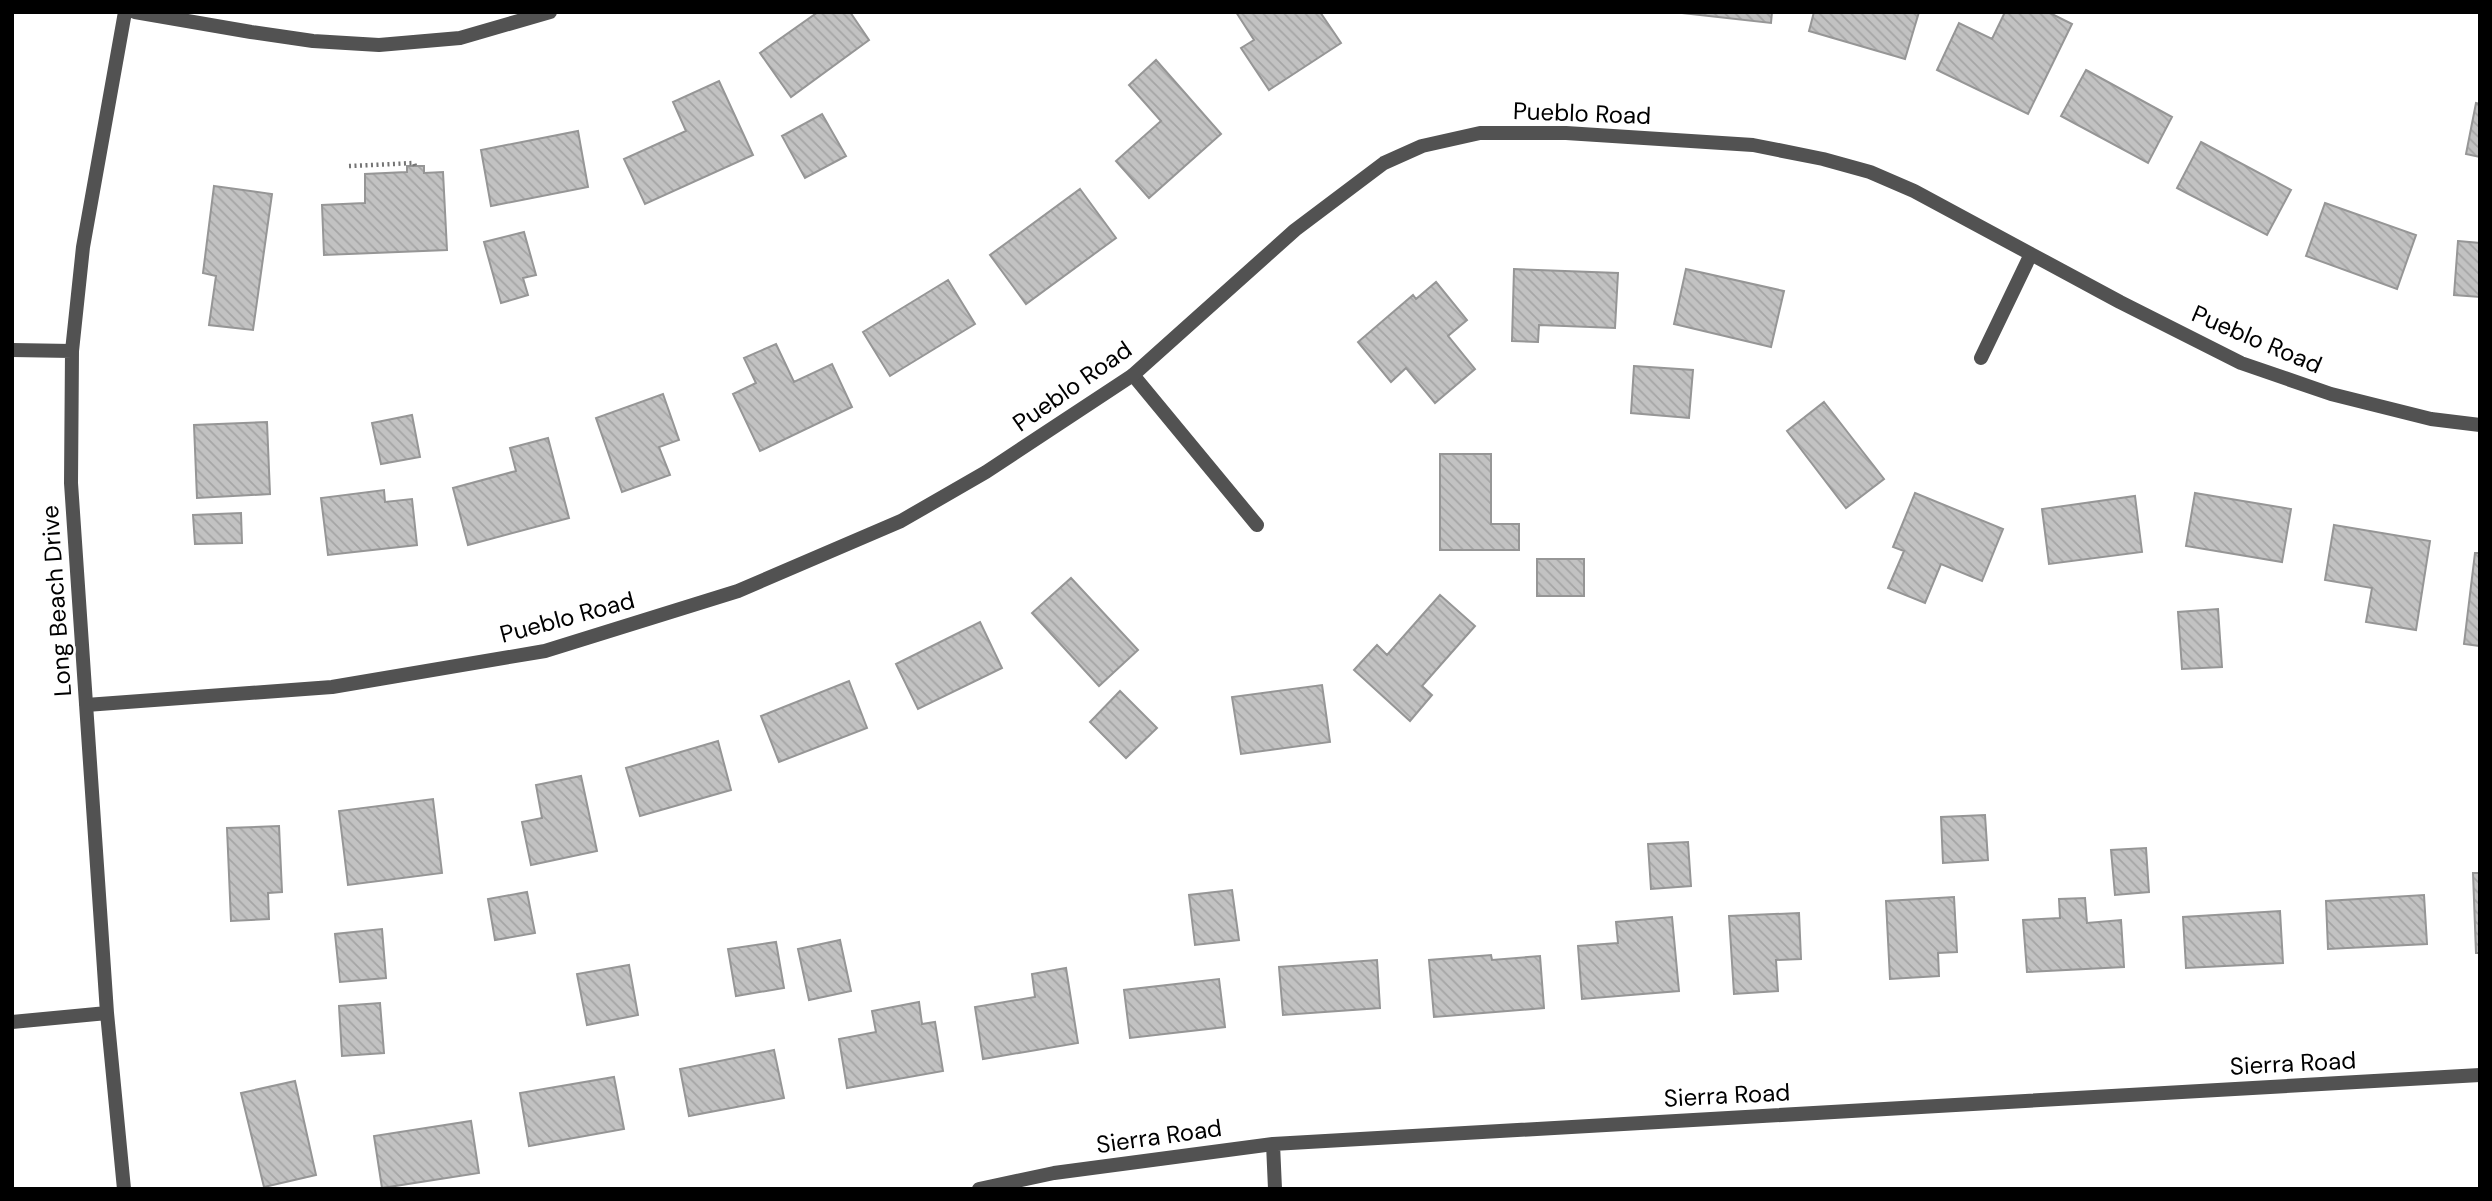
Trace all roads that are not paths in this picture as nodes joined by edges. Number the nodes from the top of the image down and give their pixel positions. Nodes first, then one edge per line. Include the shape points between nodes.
1 (125, 12) edge
2 (135, 12) edge
3 (550, 12) edge
4 (2031, 254) junction
5 (12, 350) edge
6 (72, 351) junction
7 (1980, 358) dead end
8 (1133, 375) junction
9 (2480, 425) edge
10 (1257, 525) dead end
11 (86, 705) junction
12 (107, 1013) junction
13 (12, 1023) edge
14 (2480, 1075) edge
15 (1273, 1144) junction
16 (124, 1189) edge
17 (979, 1189) edge
18 (1275, 1189) edge

1 - 6 street, Long Beach Drive via 83,247
2 - 3 street via 313,41 379,45 460,38
4 - 7 street
4 - 8 street, Pueblo Road via 1914,191 1823,159 1752,145 1679,139 1480,133 1422,146 1384,163 1295,230
4 - 9 street, Pueblo Road via 2241,363 2331,394 2431,419
5 - 6 street
6 - 11 street, Long Beach Drive via 71,483
8 - 10 street
8 - 11 street, Pueblo Road via 901,521 738,591 545,651 332,687
11 - 12 street, Long Beach Drive
12 - 13 street
12 - 16 street, Long Beach Drive
14 - 15 street, Sierra Road
15 - 17 street, Sierra Road via 1054,1173
15 - 18 street

